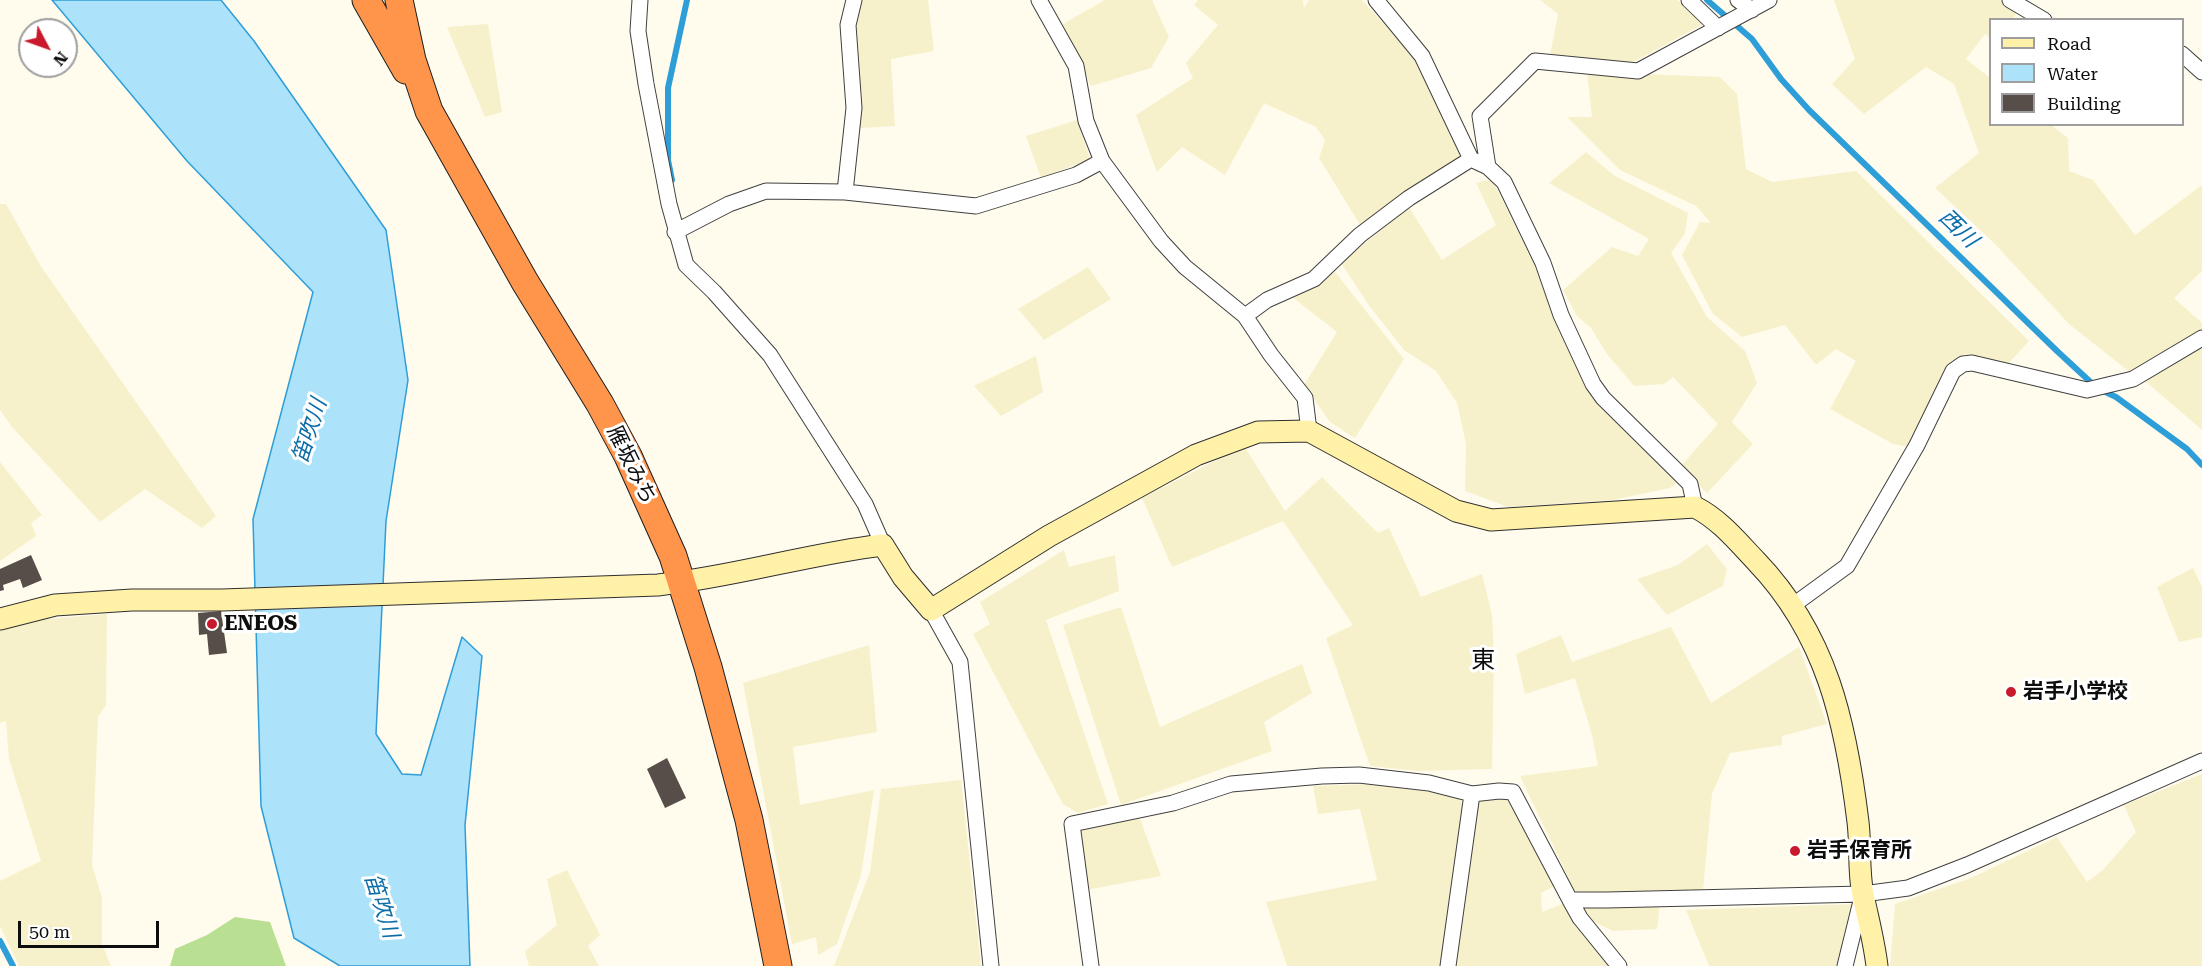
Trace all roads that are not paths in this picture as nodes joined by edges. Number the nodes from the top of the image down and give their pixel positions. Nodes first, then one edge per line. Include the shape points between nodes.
1 (366, 0) edge
2 (399, 0) edge
3 (640, 0) edge
4 (854, 0) edge
5 (1039, 0) edge
6 (1376, 0) edge
7 (1689, 0) edge
8 (1738, 0) edge
9 (1769, 0) edge
10 (2010, 0) edge
11 (1752, 10) junction
12 (2041, 18) edge
13 (1718, 27) junction
14 (2184, 56) edge
15 (2202, 72) edge
16 (429, 111) junction
17 (1472, 159) junction
18 (1101, 162) junction
19 (1488, 167) junction
20 (845, 192) junction
21 (675, 232) junction
22 (1245, 316) junction
23 (2202, 338) edge
24 (1309, 431) junction
25 (1695, 507) junction
26 (883, 545) junction
27 (670, 584) junction
28 (1792, 606) junction
29 (931, 610) junction
30 (0, 619) edge
31 (2202, 761) edge
32 (1472, 794) junction
33 (1863, 894) junction
34 (1570, 900) junction
35 (778, 966) edge
36 (991, 966) edge
37 (1091, 966) edge
38 (1448, 966) edge
39 (1618, 966) edge
40 (1845, 966) edge
41 (1877, 966) edge

1 - 16 highway
2 - 16 highway, 雁坂みち via 412,60
3 - 21 street via 638,31
4 - 20 street via 848,25 854,108
5 - 18 street via 1076,66 1086,121
6 - 17 street via 1422,56
7 - 13 street
8 - 11 street
9 - 11 street
10 - 12 street
11 - 13 street
13 - 19 street via 1638,71 1536,61 1480,116
14 - 15 street
16 - 27 highway, 雁坂みち via 628,456 653,508
17 - 19 street
17 - 22 street via 1360,235 1314,279 1267,300
18 - 20 street via 1076,175 976,206
18 - 22 street via 1185,267
19 - 25 street via 1504,182 1543,262 1561,315 1593,384 1690,484
20 - 21 street via 766,191 729,204
21 - 26 street via 686,265 770,356 865,504
22 - 24 street via 1305,398
23 - 28 street via 2133,380 2088,390 1963,364 1953,371 1917,445 1847,566
24 - 25 street via 1456,511 1491,520
24 - 29 street via 1258,432 1196,455 1048,536
25 - 28 street via 1711,515 1739,543
26 - 27 street
26 - 29 street
27 - 30 street via 55,604
27 - 35 highway, 雁坂みち via 749,820
28 - 33 street via 1818,652 1837,700 1858,824
29 - 36 street via 960,662
31 - 33 street via 1940,876 1908,888
32 - 34 street via 1513,792
32 - 37 street via 1429,783 1322,776 1231,784 1173,803 1072,824
32 - 38 street
33 - 34 street
33 - 40 street
33 - 41 street
34 - 39 street

